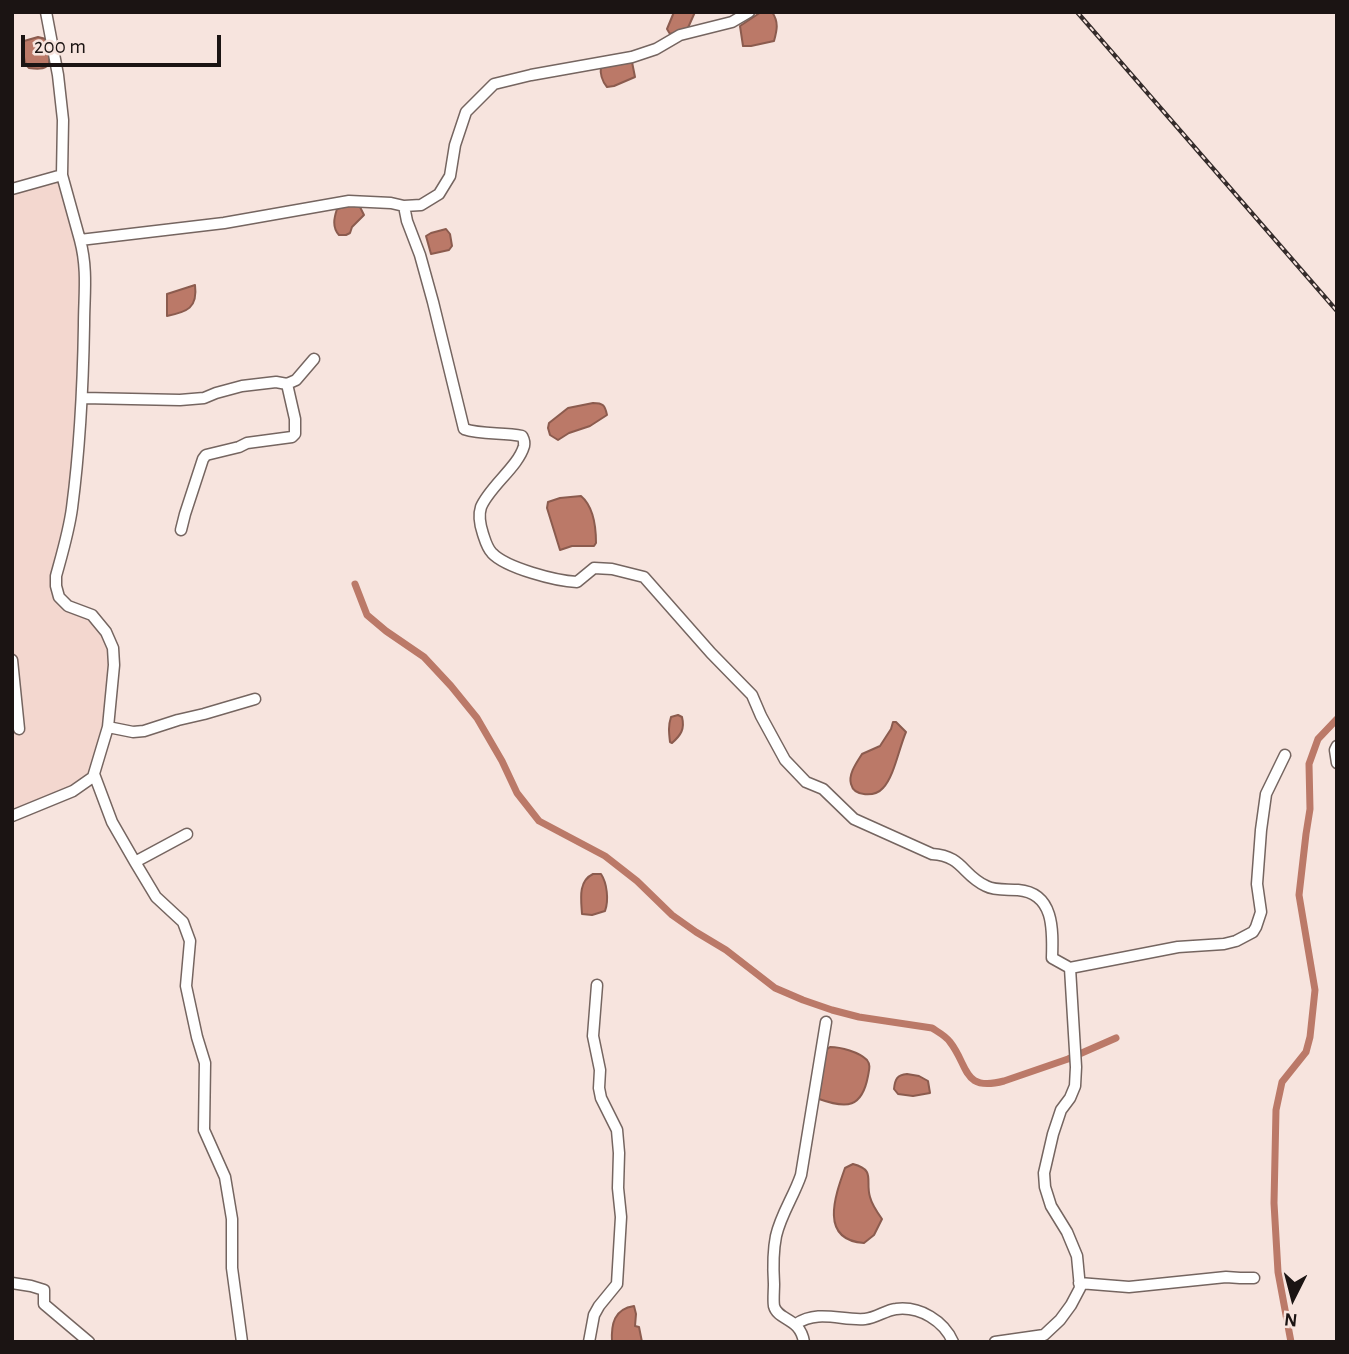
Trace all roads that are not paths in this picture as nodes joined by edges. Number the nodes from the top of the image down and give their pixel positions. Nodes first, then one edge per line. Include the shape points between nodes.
1 (46, 12) edge
2 (749, 12) edge
3 (62, 174) junction
4 (12, 189) edge
5 (404, 206) junction
6 (80, 240) junction
7 (314, 359) dead end
8 (287, 384) junction
9 (83, 398) junction
10 (181, 530) dead end
11 (12, 660) edge
12 (255, 699) dead end
13 (108, 727) junction
14 (19, 729) dead end
15 (1337, 746) edge
16 (1285, 755) dead end
17 (1337, 763) edge
18 (94, 774) junction
19 (12, 816) edge
20 (187, 834) dead end
21 (135, 862) junction
22 (1070, 968) junction
23 (597, 985) dead end
24 (826, 1022) dead end
25 (1254, 1278) dead end
26 (12, 1283) edge
27 (1079, 1283) junction
28 (796, 1324) junction
29 (89, 1342) edge
30 (242, 1342) edge
31 (589, 1342) edge
32 (804, 1342) edge
33 (953, 1342) edge
34 (995, 1342) edge

1 - 3 street via 64,120
2 - 5 street via 632,57 494,84 466,112 450,176 439,194 421,205
3 - 4 street
3 - 6 street
5 - 6 street via 329,203 224,223
5 - 22 street via 464,429 524,438 519,456 480,510 489,550 511,565 566,581 577,582 594,568 644,577 752,695 785,760 806,782 823,789 855,819 956,860 988,888 1034,894 1044,903 1051,922 1052,958
6 - 9 street via 86,278
7 - 8 street
8 - 9 street via 242,386 180,401
8 - 10 street via 295,434 206,455
9 - 13 street via 72,509 56,586 68,606 92,615 113,648
11 - 14 street
12 - 13 street via 144,731
13 - 18 street
15 - 17 street
16 - 22 street via 1266,793 1257,884 1261,912 1253,932 1224,944 1178,947
18 - 19 street via 73,791
18 - 21 street via 112,822
20 - 21 street
21 - 30 street via 156,897 183,922 190,941 186,986 205,1063 204,1130 225,1177
22 - 27 street via 1076,1067 1073,1092 1061,1110 1044,1173 1051,1206 1077,1256
23 - 31 street via 593,1036 601,1097 617,1130 621,1217 617,1284 594,1315
24 - 28 street via 801,1175 776,1235 774,1306
25 - 27 street via 1129,1287
26 - 29 street via 44,1290 44,1304
27 - 34 street via 1072,1305 1044,1335
28 - 32 street
28 - 33 street via 828,1315 864,1319 903,1309 940,1322

